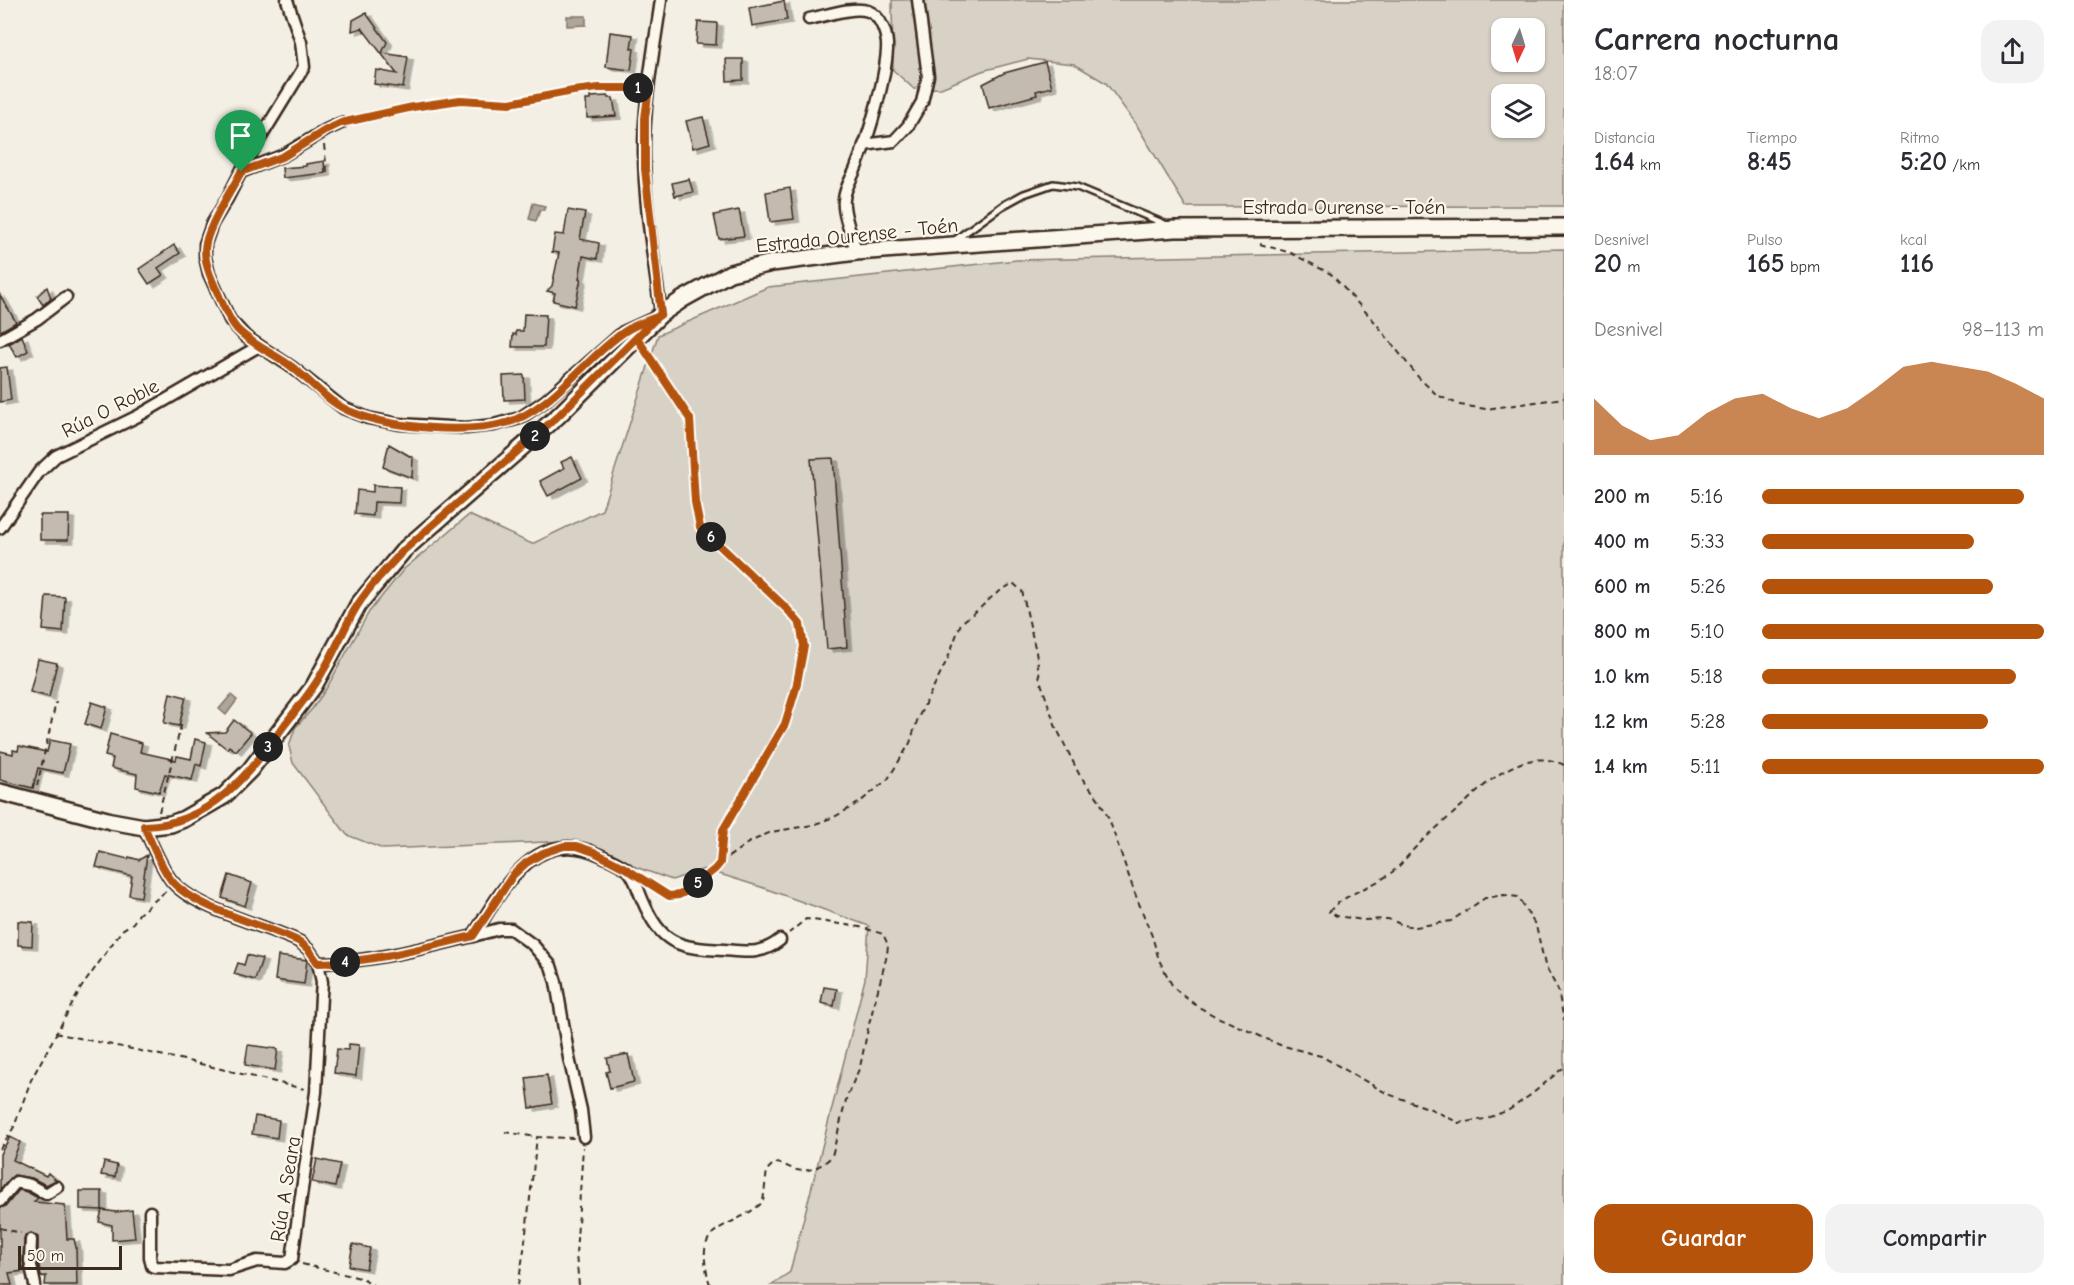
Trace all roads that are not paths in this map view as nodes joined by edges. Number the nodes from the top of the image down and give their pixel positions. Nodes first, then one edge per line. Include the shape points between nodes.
1 (287, 0) edge
2 (661, 0) edge
3 (918, 0) edge
4 (809, 19) dead end
5 (341, 123) road end
6 (864, 146) junction
7 (241, 172) junction
8 (1564, 227) edge
9 (1175, 229) junction
10 (950, 245) junction
11 (856, 252) junction
12 (66, 297) dead end
13 (659, 316) junction
14 (0, 340) edge
15 (260, 346) junction
16 (0, 528) edge
17 (0, 792) edge
18 (151, 826) junction
19 (473, 936) junction
20 (780, 940) road end
21 (318, 963) junction
22 (584, 1137) road end
23 (57, 1187) dead end
24 (1, 1197) edge
25 (150, 1212) dead end
26 (32, 1240) road end
27 (34, 1285) edge

1 - 7 street via 301,42 304,67
2 - 13 street via 645,118 645,169
3 - 6 street via 928,76 922,102 894,141
4 - 6 street via 860,9 872,12 880,23 886,55
5 - 7 street via 284,156
6 - 11 street via 843,203
7 - 15 street via 207,234 205,257 230,320
8 - 9 street, Estrada Ourense - Toén
9 - 10 street, Estrada Ourense - Toén
9 - 10 lane via 1077,187 1053,184 1002,206
10 - 11 street, Estrada Ourense - Toén
11 - 13 street, Estrada Ourense - Toén via 730,273
12 - 14 street via 37,320
13 - 15 street via 623,332 520,418 466,428 399,424 355,413 331,401
13 - 18 street, Estrada Ourense - Toén via 558,416 391,564 358,605 314,686 237,785 184,819
15 - 16 street, Rúa O Roble via 138,416 56,456 39,472
17 - 18 street, Estrada Ourense - Toén via 111,821
18 - 21 street via 167,873 175,884 217,909 300,942
19 - 20 street via 519,869 543,853 570,846 594,852 629,871 656,926 671,941 701,949 754,952
19 - 21 street via 358,960
19 - 22 street via 511,929 551,966
21 - 25 street, Rúa A Seara via 322,982 316,1092 293,1257 290,1261 257,1262 229,1270 154,1267 150,1262
23 - 24 street via 46,1194 15,1182
26 - 27 street

